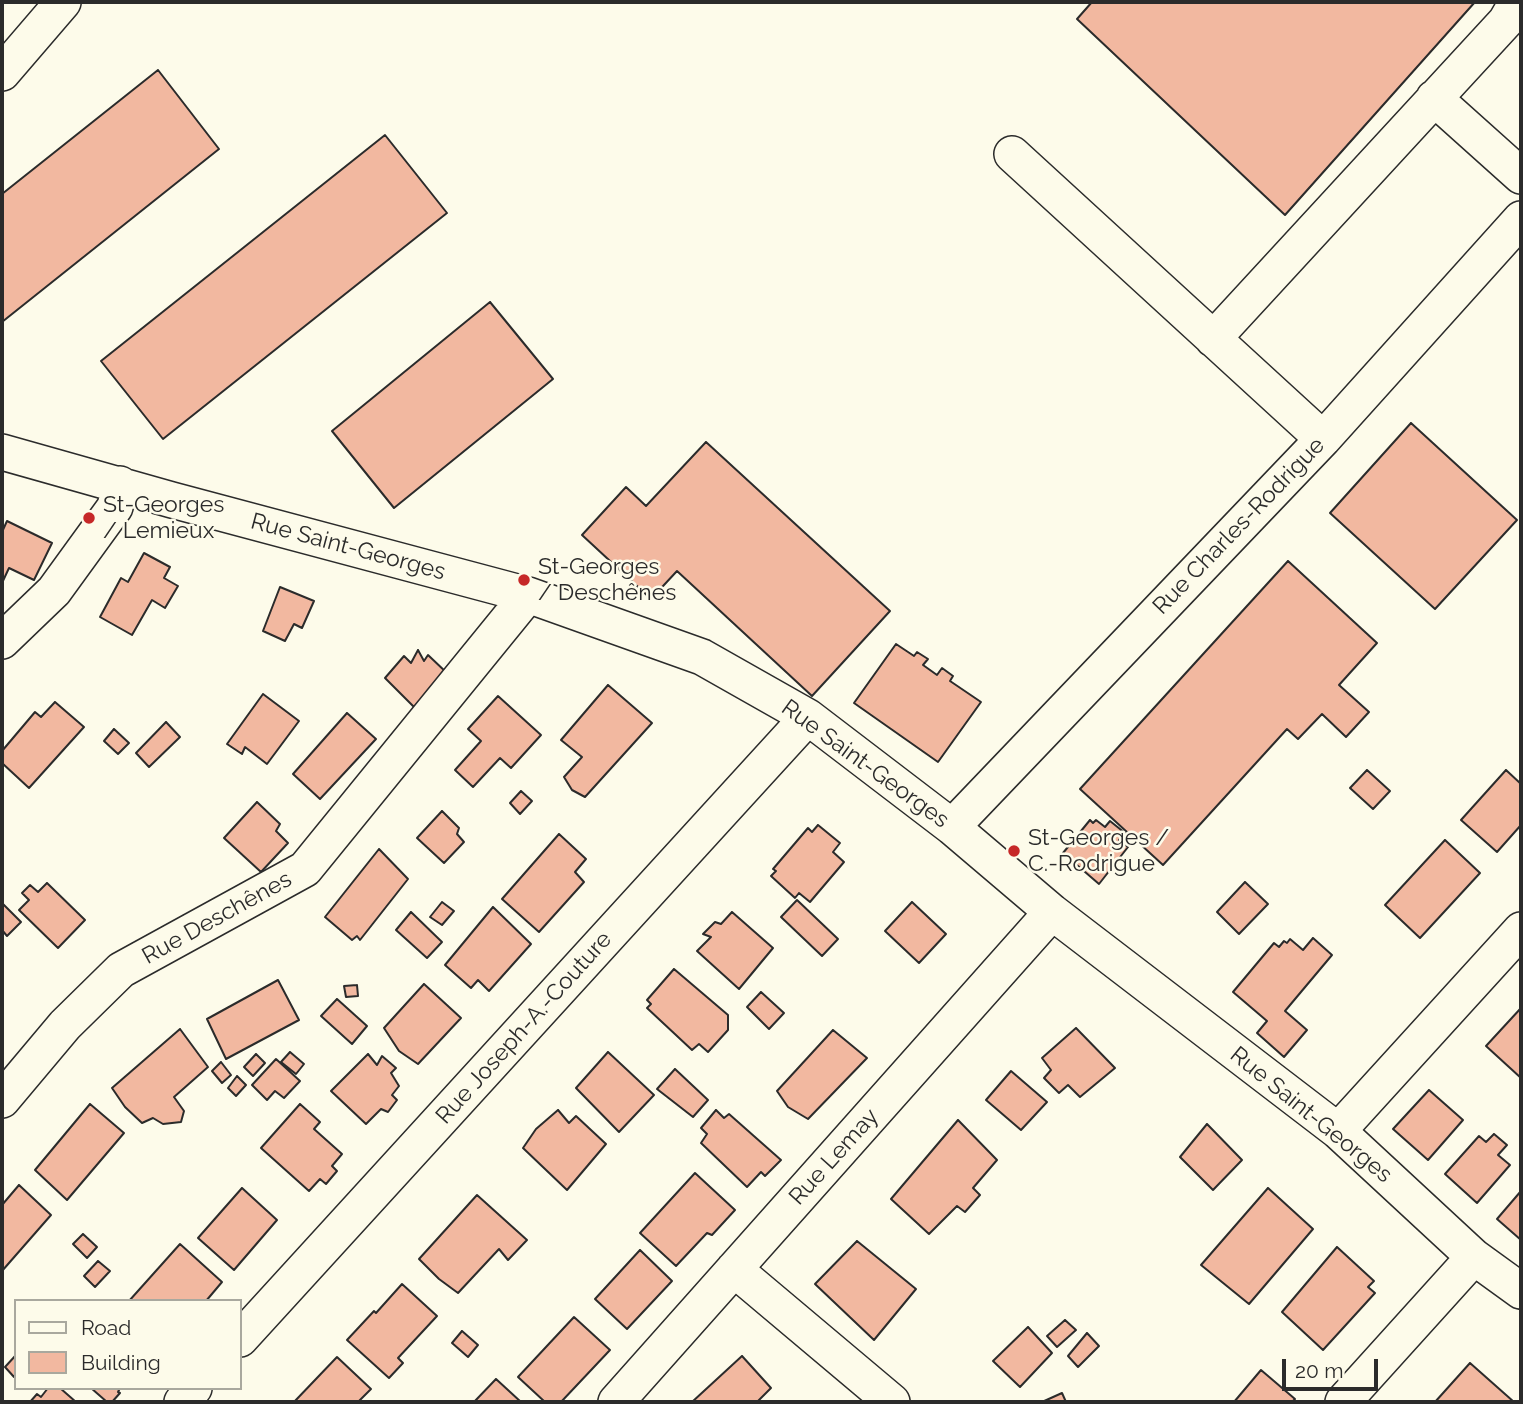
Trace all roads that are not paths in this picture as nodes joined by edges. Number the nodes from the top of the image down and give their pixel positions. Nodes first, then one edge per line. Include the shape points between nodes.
1 (63, 2) edge
2 (1517, 2) edge
3 (2, 73) edge
4 (1434, 98) junction
5 (1012, 154) dead end
6 (1521, 176) edge
7 (1521, 219) edge
8 (1213, 339) junction
9 (1323, 439) junction
10 (2, 452) edge
11 (120, 484) junction
12 (528, 595) junction
13 (2, 641) edge
14 (808, 716) junction
15 (952, 827) junction
16 (1052, 912) junction
17 (1521, 930) edge
18 (2, 1100) edge
19 (1338, 1130) junction
20 (1474, 1257) junction
21 (734, 1269) junction
22 (1521, 1291) edge
23 (242, 1337) edge
24 (616, 1402) edge
25 (892, 1402) edge
26 (1344, 1402) edge

1 - 3 street
2 - 4 street via 1506,21
4 - 6 street
4 - 8 street
5 - 8 street
7 - 9 street, Rue Charles-Rodrigue
8 - 9 street
9 - 15 street, Rue Charles-Rodrigue
10 - 11 street, Rue Saint-Georges
11 - 12 street, Rue Saint-Georges
11 - 13 street via 115,507 54,592
12 - 14 street, Rue Saint-Georges via 702,657
12 - 18 street, Rue Deschênes via 305,869 121,971 65,1025
14 - 15 street, Rue Saint-Georges
14 - 23 street, Rue Joseph-A.-Couture
15 - 16 street, Rue Saint-Georges
16 - 19 street, Rue Saint-Georges
16 - 21 street, Rue Lemay
17 - 19 street
19 - 20 street, Rue Saint-Georges
20 - 22 street, Rue Saint-Georges
20 - 26 street
21 - 24 street, Rue Lemay
21 - 25 street

